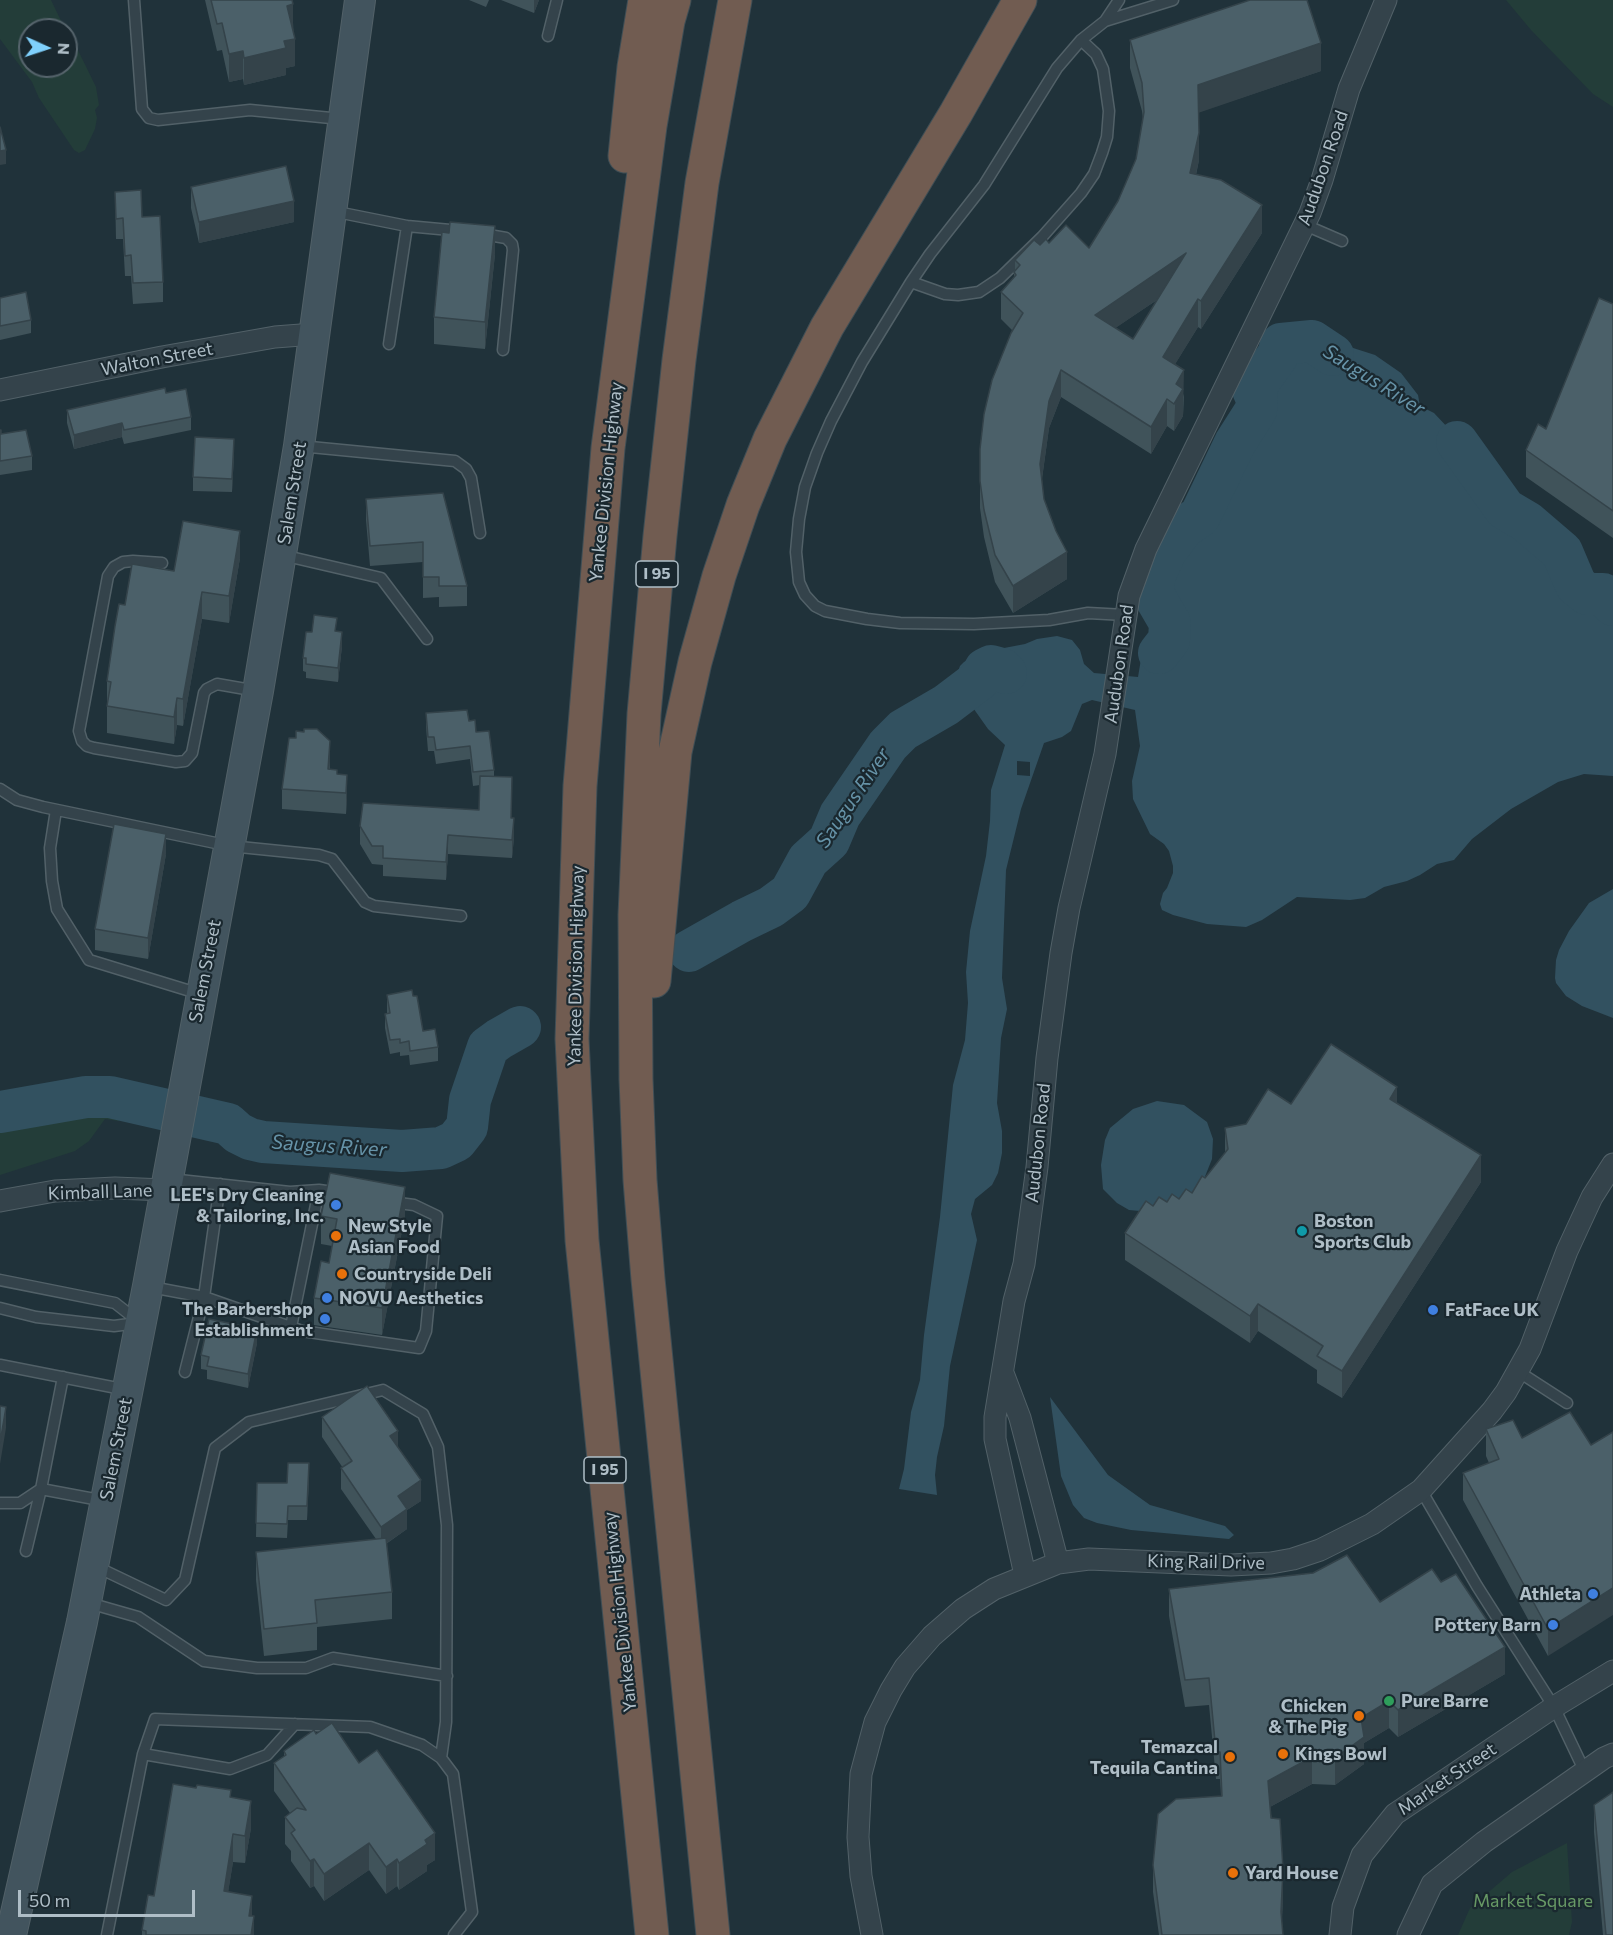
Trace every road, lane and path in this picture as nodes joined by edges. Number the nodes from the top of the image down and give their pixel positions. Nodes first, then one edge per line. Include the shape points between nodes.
1 (134, 0) edge
2 (360, 0) edge
3 (556, 0) edge
4 (645, 0) edge
5 (674, 0) edge
6 (735, 0) edge
7 (1020, 0) edge
8 (1119, 0) edge
9 (1173, 0) edge
10 (1386, 0) edge
11 (1105, 21) junction
12 (548, 36) dead end
13 (1081, 40) junction
14 (344, 120) junction
15 (331, 211) junction
16 (1305, 225) junction
17 (407, 226) junction
18 (1342, 242) dead end
19 (911, 282) junction
20 (314, 334) junction
21 (389, 344) dead end
22 (503, 350) dead end
23 (0, 390) edge
24 (299, 446) junction
25 (608, 448) junction
26 (480, 532) dead end
27 (282, 555) junction
28 (162, 563) dead end
29 (1125, 615) junction
30 (427, 639) dead end
31 (258, 691) junction
32 (0, 789) edge
33 (56, 810) junction
34 (230, 846) junction
35 (461, 916) dead end
36 (201, 994) junction
37 (639, 1154) junction
38 (1613, 1164) edge
39 (166, 1184) junction
40 (220, 1184) junction
41 (320, 1190) junction
42 (355, 1196) edge
43 (379, 1200) edge
44 (0, 1201) edge
45 (0, 1280) edge
46 (148, 1286) junction
47 (204, 1297) junction
48 (0, 1308) edge
49 (141, 1323) junction
50 (291, 1327) junction
51 (0, 1365) edge
52 (185, 1372) dead end
53 (1519, 1372) junction
54 (1003, 1373) junction
55 (63, 1377) junction
56 (127, 1390) junction
57 (1567, 1403) dead end
58 (41, 1489) junction
59 (1421, 1490) junction
60 (105, 1502) junction
61 (0, 1503) edge
62 (26, 1551) dead end
63 (1058, 1563) junction
64 (93, 1565) junction
65 (1025, 1575) junction
66 (85, 1603) junction
67 (1613, 1671) edge
68 (447, 1676) junction
69 (1554, 1707) junction
70 (296, 1724) junction
71 (143, 1754) junction
72 (1613, 1754) edge
73 (441, 1758) junction
74 (1586, 1772) junction
75 (11, 1935) edge
76 (106, 1935) edge
77 (454, 1935) edge
78 (652, 1935) edge
79 (713, 1935) edge
80 (872, 1935) edge
81 (1340, 1935) edge
82 (1408, 1935) edge

1 - 14 lane via 142,110 149,118 250,110
2 - 14 main road, Salem Street
3 - 12 lane
4 - 25 highway via 627,135
5 - 25 highway, Yankee Division Highway / I 95 via 650,126
6 - 37 highway, I 95 via 692,260 644,714 635,926
7 - 37 highway via 797,382 765,450 719,576 675,752
8 - 11 lane
9 - 11 lane
10 - 16 street, Audubon Road via 1349,89
11 - 13 lane
13 - 19 lane via 1057,68 984,185
13 - 19 lane via 1096,54 1103,69 1109,111 1102,153 1081,193 1000,278 979,292 945,294
14 - 15 main road, Salem Street
15 - 17 lane
15 - 20 main road, Salem Street
16 - 18 lane
16 - 29 street, Audubon Road via 1146,549
17 - 21 lane
17 - 22 lane via 464,231 510,242 513,252
19 - 29 lane via 846,391 805,488 796,552 799,582 805,595 825,611 900,623 974,624 1039,621 1088,613
20 - 23 street, Walton Street via 264,339
20 - 24 main road, Salem Street
24 - 26 lane via 455,461 471,477
24 - 27 main road, Salem Street
25 - 78 highway, Yankee Division Highway / I 95 via 580,786 572,1039 582,1240
27 - 30 lane via 381,578
27 - 31 main road, Salem Street
28 - 31 lane via 128,561 118,564 108,576 79,730 82,741 94,748 185,761 192,753 207,688 219,684
29 - 54 street, Audubon Road via 1106,754 1061,953 1024,1264
31 - 34 main road, Salem Street
32 - 33 lane via 17,800
33 - 34 lane
33 - 36 lane via 50,848 57,909 89,960
34 - 35 lane via 319,855 332,859 365,902 374,906
34 - 36 main road, Salem Street
36 - 39 main road, Salem Street
37 - 79 highway, I 95
38 - 53 street, King Rail Drive via 1592,1197 1567,1251
39 - 40 lane
39 - 44 street, Kimball Lane via 55,1191
39 - 46 main road, Salem Street
40 - 41 lane via 290,1192
40 - 47 lane
41 - 42 lane
41 - 50 lane
43 - 50 lane via 414,1205 437,1216 426,1330 419,1348
45 - 49 lane via 115,1304
46 - 47 lane
46 - 49 main road, Salem Street
47 - 50 lane
47 - 52 lane
48 - 49 lane via 36,1317 114,1326
49 - 56 main road, Salem Street
51 - 55 lane
53 - 57 lane
53 - 59 street, King Rail Drive via 1492,1412
54 - 63 street, Audubon Road via 1020,1418
54 - 65 street, Audubon Road via 995,1439
55 - 56 lane
55 - 58 lane
56 - 60 main road, Salem Street
58 - 60 lane
58 - 61 lane via 20,1503
58 - 62 lane
59 - 63 street, King Rail Drive via 1372,1524 1293,1559 1231,1565 1089,1559
59 - 69 lane
60 - 64 main road, Salem Street
63 - 65 street, King Rail Drive
64 - 66 main road, Salem Street
64 - 68 lane via 166,1600 186,1580 215,1448 249,1422 383,1390 423,1414 438,1447 447,1525
65 - 80 street, King Rail Drive via 963,1609 932,1636 905,1667 875,1722 861,1774 858,1825 861,1876
66 - 68 lane via 138,1617 204,1661 257,1668 306,1668 333,1658
66 - 75 main road, Salem Street
67 - 69 street, Market Street
68 - 73 lane
69 - 74 lane
69 - 81 street, Market Street via 1395,1814 1362,1855 1343,1907
70 - 71 lane via 267,1755 230,1769
70 - 71 lane via 155,1719
70 - 73 lane via 370,1726 422,1745
71 - 76 lane
72 - 74 street
73 - 77 lane via 453,1774 472,1912
74 - 82 street via 1484,1842 1432,1884

